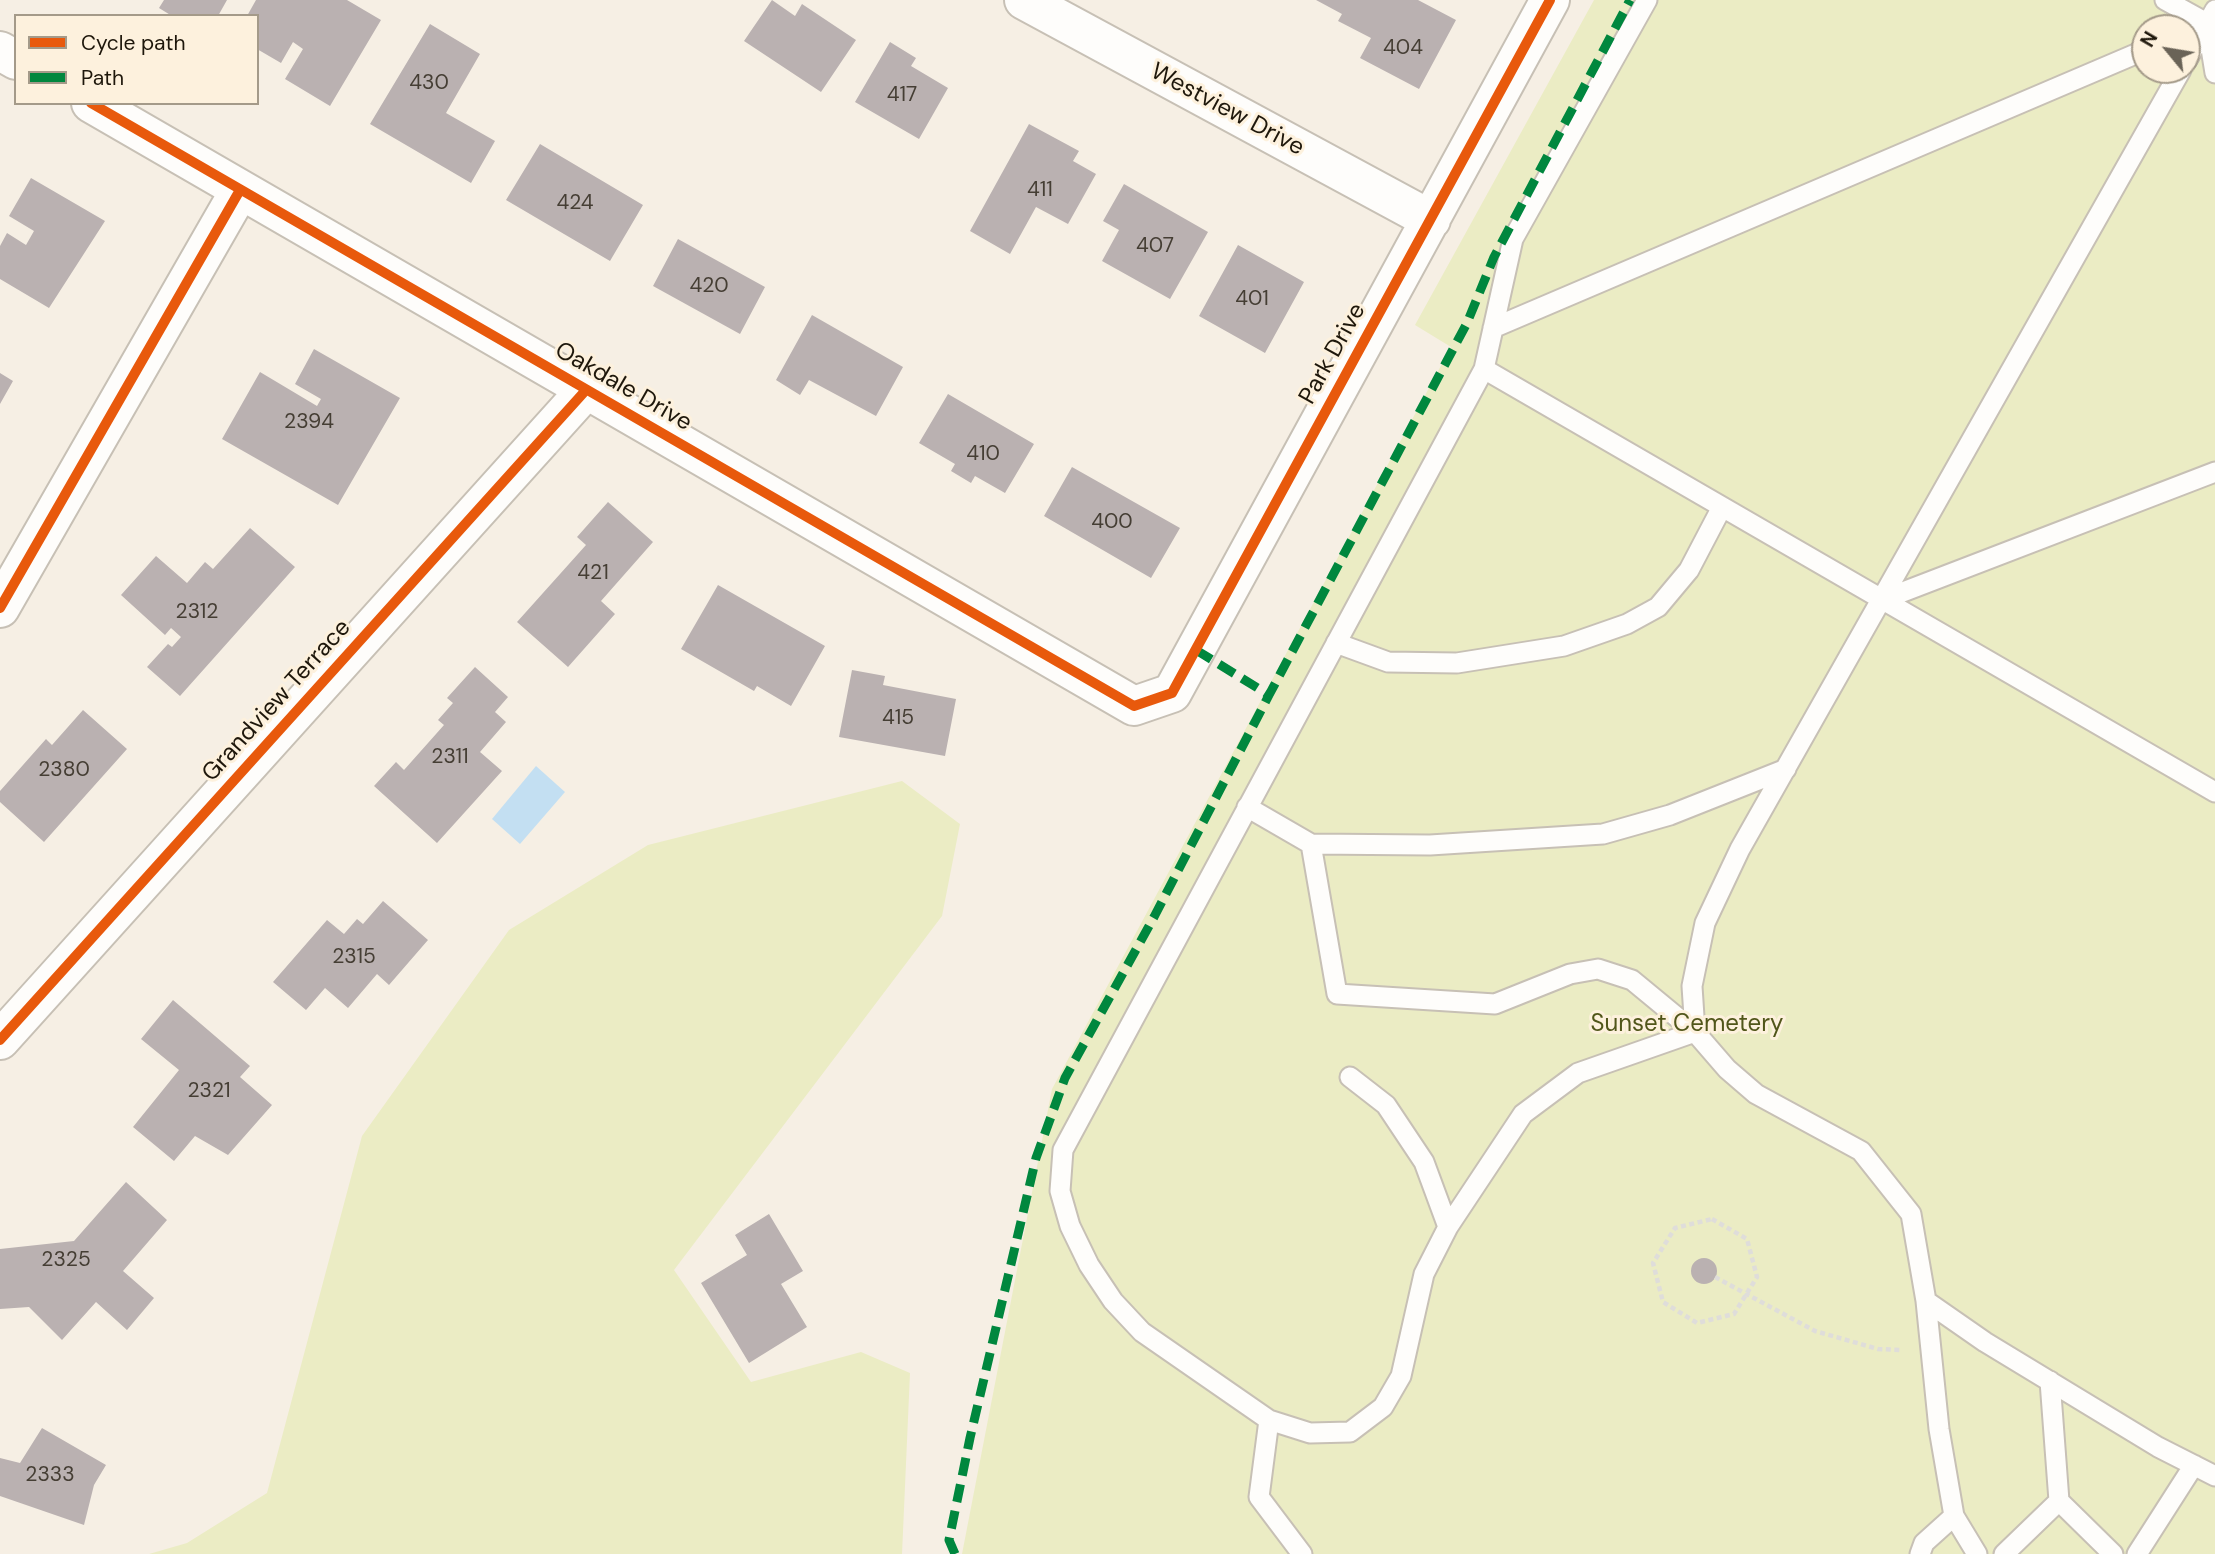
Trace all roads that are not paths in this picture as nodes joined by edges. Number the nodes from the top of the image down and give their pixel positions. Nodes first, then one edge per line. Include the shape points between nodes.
1 (1024, 0) edge
2 (1550, 0) edge
3 (1647, 0) edge
4 (2165, 0) edge
5 (2212, 20) edge
6 (2201, 38) edge
7 (2131, 56) edge
8 (2215, 73) edge
9 (2173, 84) edge
10 (94, 105) edge
11 (240, 190) junction
12 (1430, 220) junction
13 (1493, 328) junction
14 (1484, 369) junction
15 (586, 390) junction
16 (2215, 472) edge
17 (1721, 507) junction
18 (1882, 600) junction
19 (0, 608) edge
20 (1336, 643) junction
21 (1134, 706) joint
22 (1786, 769) junction
23 (2215, 792) edge
24 (1247, 807) junction
25 (1311, 844) junction
26 (1695, 1032) junction
27 (0, 1040) edge
28 (1350, 1077) dead end
29 (1448, 1227) junction
30 (1926, 1301) junction
31 (2050, 1381) junction
32 (1269, 1420) junction
33 (2194, 1465) junction
34 (2215, 1476) edge
35 (2059, 1501) junction
36 (1954, 1517) junction
37 (1302, 1554) edge
38 (1920, 1554) edge
39 (1977, 1554) edge
40 (2004, 1554) edge
41 (2112, 1554) edge
42 (2137, 1554) edge

1 - 12 street, Westview Drive
2 - 12 street, Park Drive
3 - 13 lane via 1513,239
4 - 5 lane
5 - 6 lane
5 - 8 lane
7 - 13 lane
9 - 18 lane
10 - 11 street, Oakdale Drive
11 - 15 street, Oakdale Drive
11 - 19 street
12 - 21 street, Park Drive via 1172,694
13 - 14 lane
14 - 17 lane
14 - 20 lane
15 - 21 street, Oakdale Drive
15 - 27 street, Grandview Terrace
16 - 18 lane
17 - 18 lane
17 - 20 lane via 1689,570 1658,607 1627,624 1564,646 1457,663 1388,662
18 - 22 lane
18 - 23 lane
20 - 24 lane
22 - 25 lane via 1670,815 1603,834 1430,845
22 - 26 lane via 1705,923 1692,986
24 - 25 lane
24 - 32 lane via 1063,1150 1060,1191 1075,1236 1113,1301 1142,1332
25 - 26 lane via 1337,994 1495,1004 1570,974 1598,969 1632,980
26 - 29 lane via 1578,1073 1546,1094 1523,1114
26 - 30 lane via 1756,1094 1861,1151 1911,1214
28 - 29 lane via 1386,1105 1424,1162
29 - 32 lane via 1424,1274 1401,1376 1383,1407 1350,1432 1310,1433
30 - 31 lane
30 - 36 lane via 1938,1429
31 - 33 lane
31 - 35 lane
32 - 37 lane via 1259,1497
33 - 34 lane
33 - 42 lane
35 - 40 lane
35 - 41 lane
36 - 38 lane via 1924,1543
36 - 39 lane

